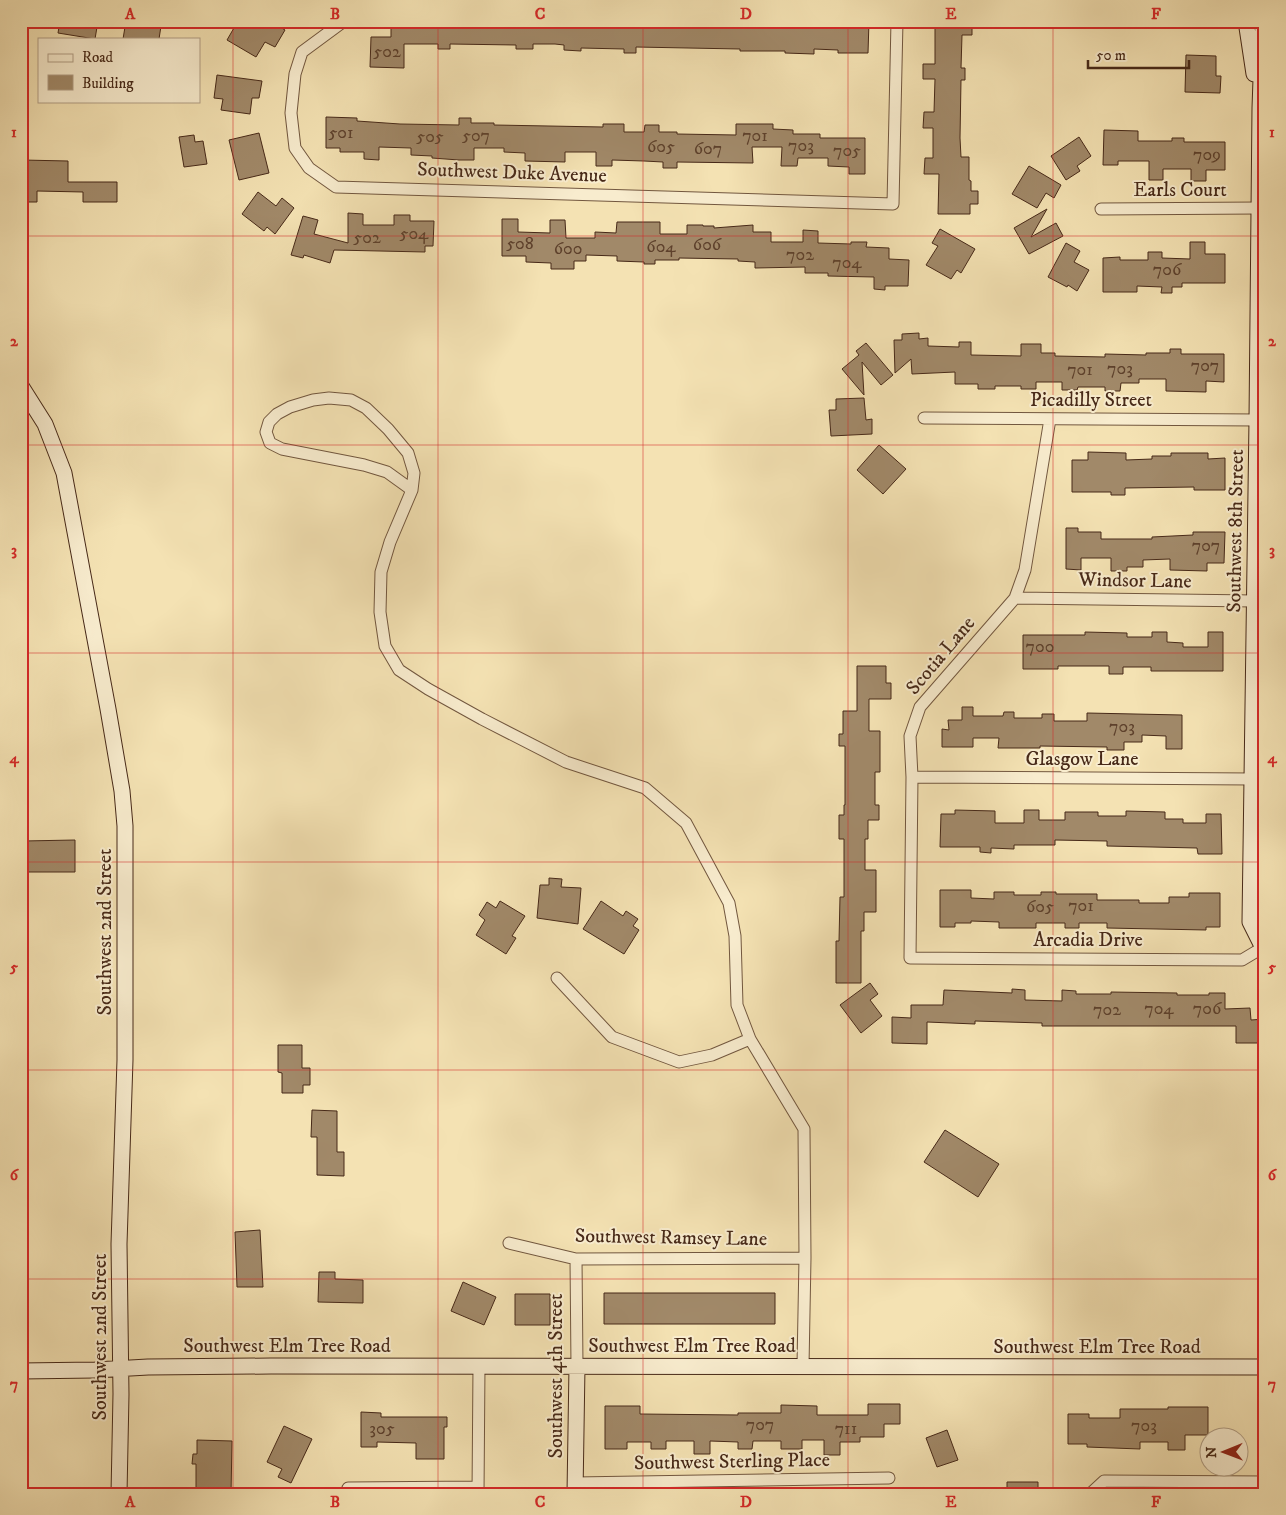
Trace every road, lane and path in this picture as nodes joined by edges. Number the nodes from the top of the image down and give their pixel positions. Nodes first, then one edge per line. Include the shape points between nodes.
1 (344, 21) edge
2 (897, 21) edge
3 (1246, 21) edge
4 (1263, 21) edge
5 (1260, 108) junction
6 (1259, 208) junction
7 (1101, 209) dead end
8 (21, 386) edge
9 (924, 418) dead end
10 (1050, 419) junction
11 (1257, 420) junction
12 (412, 490) junction
13 (1015, 598) junction
14 (1255, 601) junction
15 (912, 777) junction
16 (1252, 779) junction
17 (1264, 950) edge
18 (910, 958) joint
19 (556, 978) dead end
20 (750, 1039) junction
21 (509, 1243) dead end
22 (805, 1258) junction
23 (576, 1259) junction
24 (479, 1366) junction
25 (576, 1366) junction
26 (803, 1366) junction
27 (1265, 1368) edge
28 (120, 1369) junction
29 (21, 1371) edge
30 (889, 1478) dead end
31 (1265, 1482) edge
32 (348, 1488) dead end
33 (575, 1488) edge
34 (478, 1490) edge
35 (119, 1494) edge
36 (1090, 1494) edge
37 (1264, 1494) edge

1 - 2 street, Southwest Duke Avenue via 302,52 295,74 291,113 296,148 309,168 336,186 894,204
3 - 5 street, Southwest 8th Street
4 - 5 street, Southwest 8th Street
5 - 6 street, Southwest 8th Street
6 - 7 street, Earls Court
6 - 11 street, Southwest 8th Street
8 - 28 street, Southwest 2nd Street via 45,424 64,473 122,791 126,918 124,1128 119,1244
9 - 10 street, Picadilly Street
10 - 11 street, Picadilly Street
10 - 13 street, Scotia Lane via 1025,570
11 - 14 street, Southwest 8th Street
12 - 12 street via 414,473 408,453 366,408 351,400 313,400 290,407 269,422 266,432 270,443 282,449 364,464 386,472
12 - 20 street via 381,572 380,612 385,646 400,670 428,689 566,762 645,788 686,823 729,903 735,936 737,1005
13 - 14 street, Windsor Lane
13 - 15 street, Scotia Lane via 920,706 910,736
14 - 16 street, Southwest 8th Street
15 - 16 street, Glasgow Lane
15 - 18 street, Scotia Lane
16 - 17 street, Southwest 8th Street via 1250,922
17 - 18 street, Arcadia Drive via 1242,960
19 - 20 street via 612,1037 678,1062 712,1055
20 - 22 street via 804,1129
21 - 23 street, Southwest Ramsey Lane
22 - 23 street, Southwest Ramsey Lane
22 - 26 street
23 - 25 street, Southwest 4th Street
24 - 25 street, Southwest Elm Tree Road
24 - 28 street, Southwest Elm Tree Road
24 - 34 street
25 - 26 street, Southwest Elm Tree Road
25 - 33 street, Southwest 4th Street
26 - 27 street, Southwest Elm Tree Road
28 - 29 street, Southwest Elm Tree Road
28 - 35 street, Southwest 2nd Street
30 - 33 street, Southwest Sterling Place
31 - 36 street via 1104,1481
31 - 37 street
32 - 34 street

